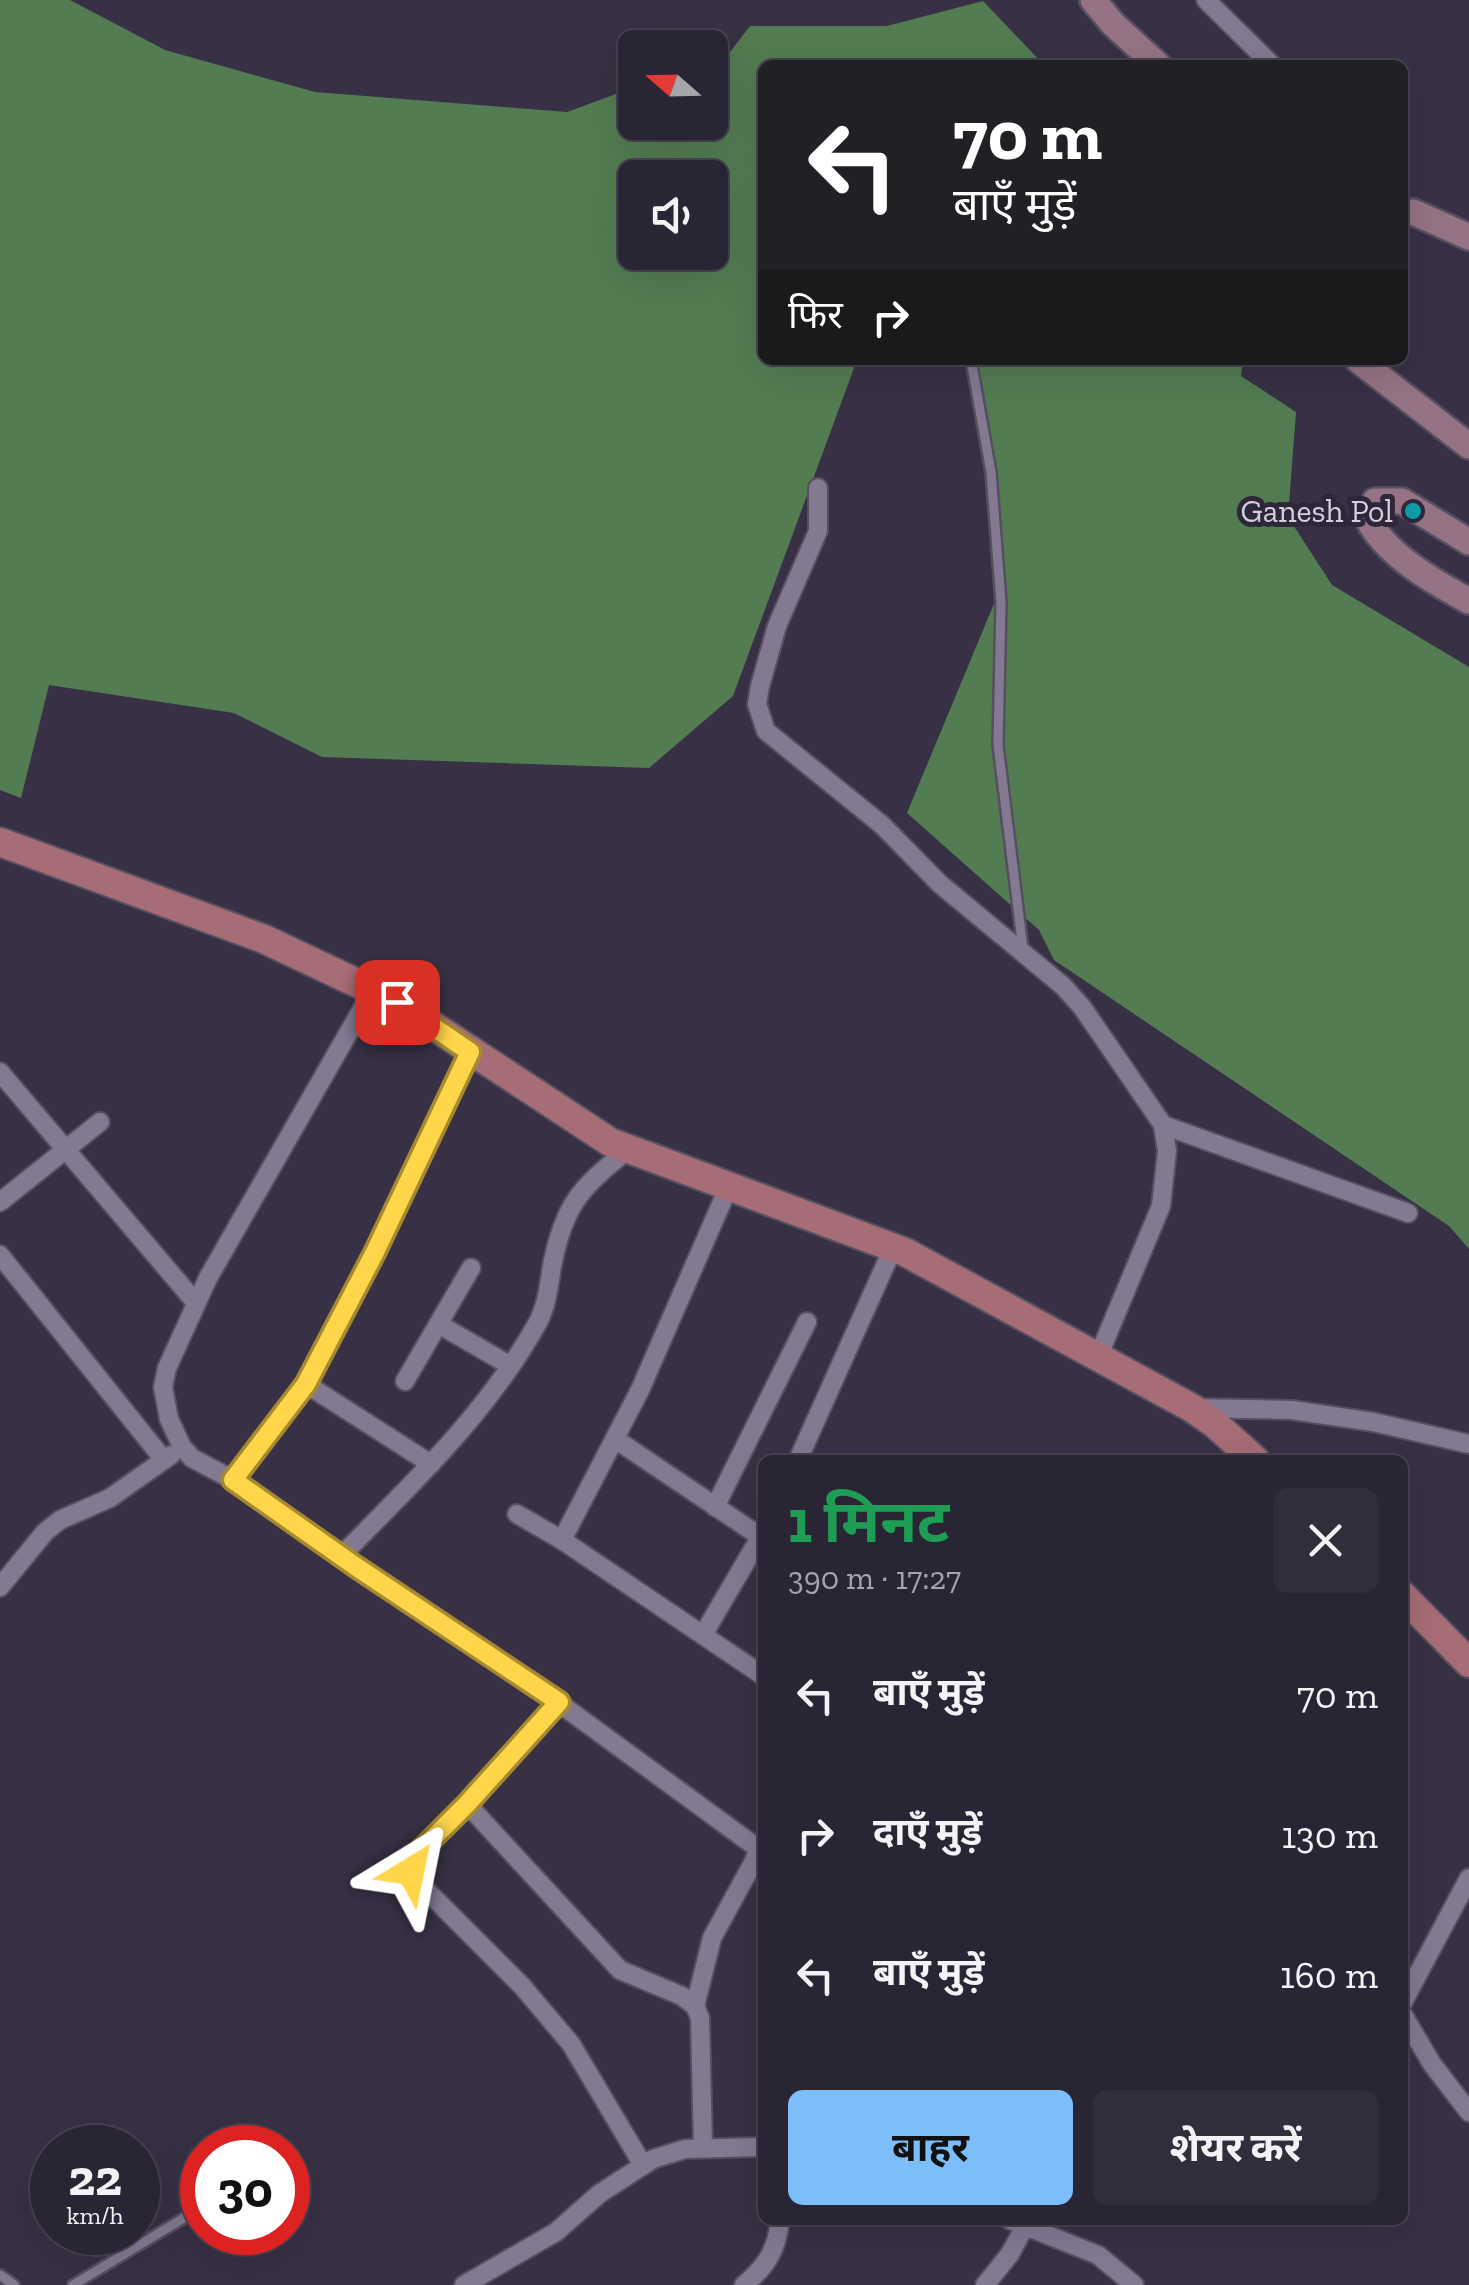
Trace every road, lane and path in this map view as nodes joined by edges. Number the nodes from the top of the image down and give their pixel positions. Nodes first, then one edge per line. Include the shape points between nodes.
1 (1094, 0) edge
2 (1206, 0) edge
3 (1153, 60) edge
4 (1267, 60) edge
5 (1408, 213) edge
6 (1469, 237) edge
7 (972, 365) edge
8 (1364, 365) edge
9 (1469, 446) edge
10 (818, 488) dead end
11 (1469, 542) edge
12 (1469, 601) edge
13 (0, 842) edge
14 (1023, 951) junction
15 (372, 990) junction
16 (470, 1052) junction
17 (0, 1072) edge
18 (100, 1122) dead end
19 (1163, 1126) junction
20 (628, 1149) junction
21 (67, 1151) junction
22 (729, 1186) junction
23 (0, 1202) edge
24 (1408, 1213) dead end
25 (893, 1248) junction
26 (0, 1254) edge
27 (471, 1268) dead end
28 (196, 1303) junction
29 (807, 1322) dead end
30 (440, 1324) junction
31 (1098, 1357) junction
32 (509, 1366) junction
33 (405, 1382) dead end
34 (306, 1384) junction
35 (1192, 1408) junction
36 (614, 1439) junction
37 (1469, 1444) edge
38 (182, 1447) junction
39 (800, 1455) edge
40 (1249, 1455) edge
41 (164, 1460) junction
42 (431, 1464) junction
43 (233, 1480) junction
44 (715, 1507) junction
45 (517, 1514) dead end
46 (758, 1534) edge
47 (562, 1540) junction
48 (758, 1543) edge
49 (341, 1556) junction
50 (0, 1587) edge
51 (1408, 1601) edge
52 (703, 1635) junction
53 (1469, 1663) edge
54 (758, 1671) edge
55 (559, 1702) junction
56 (467, 1804) junction
57 (1469, 1878) edge
58 (1408, 1993) edge
59 (694, 2006) junction
60 (1408, 2023) edge
61 (1469, 2112) edge
62 (758, 2147) edge
63 (703, 2148) junction
64 (643, 2165) junction
65 (180, 2220) edge
66 (779, 2225) edge
67 (1017, 2225) edge
68 (1022, 2225) edge
69 (0, 2274) edge
70 (14, 2285) edge
71 (73, 2285) edge
72 (464, 2285) edge
73 (744, 2285) edge
74 (985, 2285) edge
75 (1134, 2285) edge

1 - 3 street
2 - 4 street
5 - 6 street
7 - 14 lane via 991,472 1001,602 998,745
8 - 9 street
10 - 14 street via 818,531 767,659 759,718 781,746 882,824 940,884
11 - 12 street via 1402,501 1375,501 1368,520 1377,537
13 - 15 main road via 264,939
14 - 19 street via 1082,1007
15 - 16 main road
15 - 28 street
16 - 20 main road
16 - 34 street
17 - 21 street
18 - 21 street
19 - 24 street
19 - 31 street via 1160,1206
20 - 22 main road
20 - 32 street via 577,1195 556,1248 545,1308
21 - 23 street
21 - 28 street
22 - 25 main road
22 - 36 street
25 - 31 main road
25 - 39 street
26 - 41 street
27 - 30 street
28 - 38 street via 162,1387
29 - 44 street
30 - 32 street
30 - 33 street
31 - 35 main road
32 - 42 street
34 - 42 street
34 - 43 street
35 - 37 street via 1292,1410
35 - 40 main road
36 - 44 street
36 - 47 street
38 - 41 street
38 - 43 street
41 - 50 street via 110,1498 60,1520
42 - 49 street
43 - 49 street
44 - 46 street
45 - 47 street
47 - 52 street
48 - 52 street
49 - 55 street
51 - 53 main road
52 - 54 street
55 - 56 street
55 - 59 street via 756,1847 712,1938
56 - 59 street via 620,1970
56 - 64 street via 416,1855 411,1871 571,2044
57 - 58 street
59 - 63 street via 700,2018
60 - 61 street
62 - 63 street
63 - 64 street
64 - 72 street via 545,2240
65 - 71 lane
66 - 73 street via 768,2262
67 - 74 street via 1010,2254
68 - 75 street via 1098,2255
69 - 70 lane

